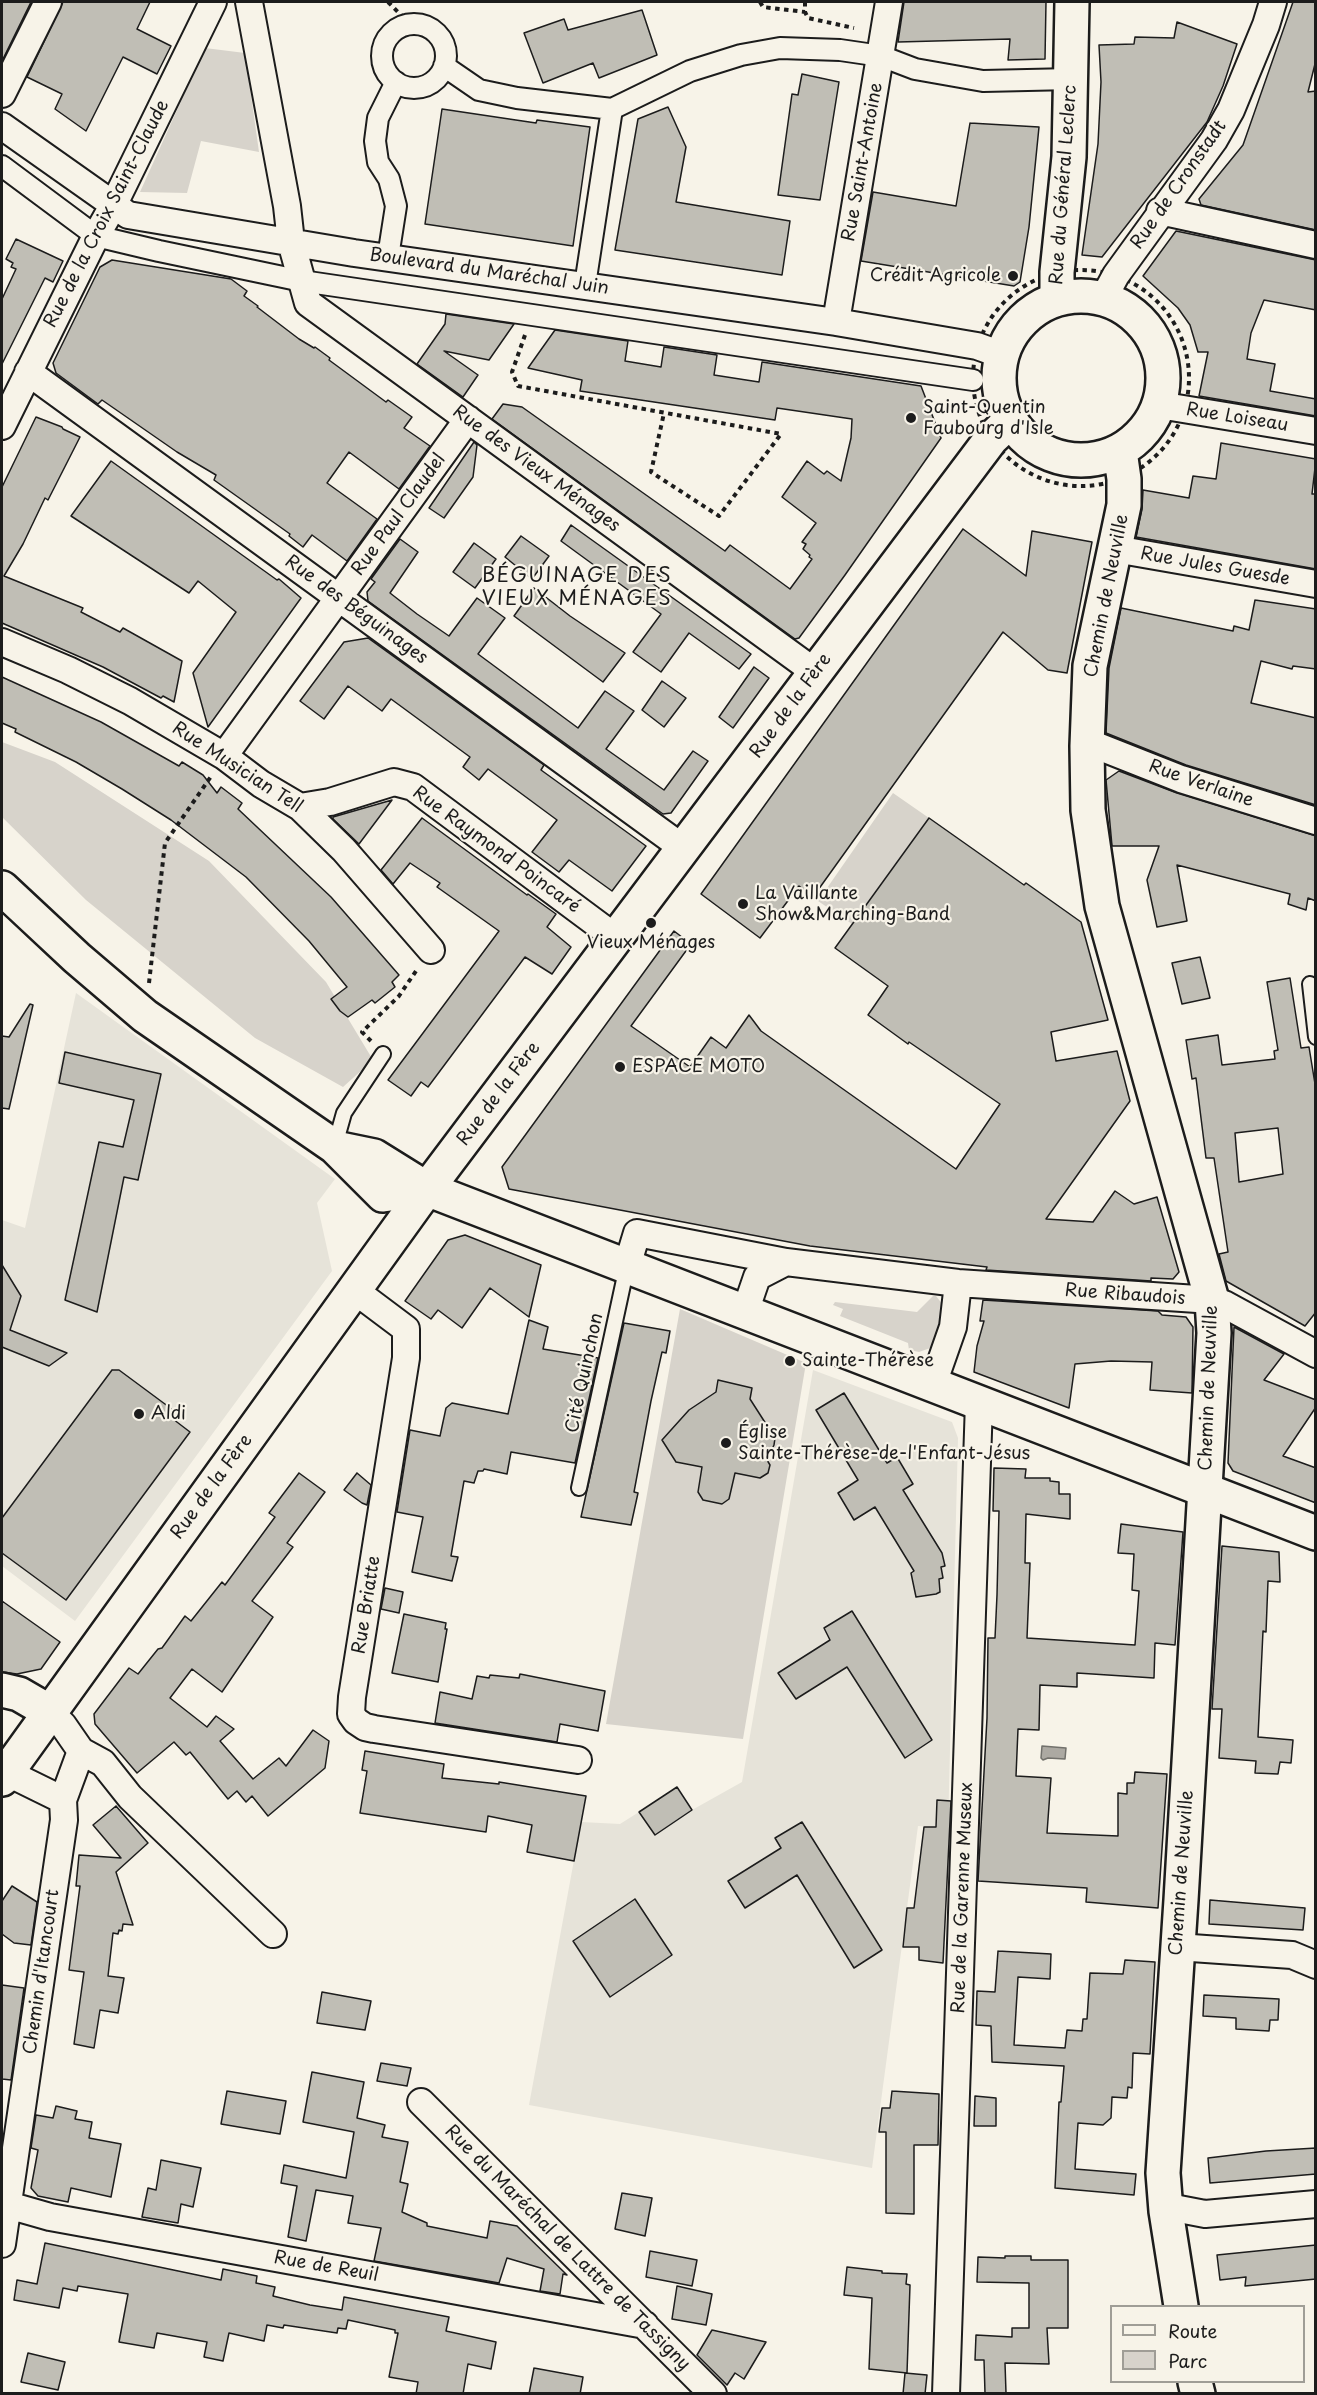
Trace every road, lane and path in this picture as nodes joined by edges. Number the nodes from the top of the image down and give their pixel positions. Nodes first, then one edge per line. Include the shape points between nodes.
1 (48, 2) edge
2 (213, 2) edge
3 (249, 2) edge
4 (388, 2) edge
5 (760, 2) edge
6 (806, 2) edge
7 (890, 2) edge
8 (1072, 2) edge
9 (1273, 2) edge
10 (410, 24) junction
11 (881, 56) junction
12 (444, 66) junction
13 (1072, 79) junction
14 (396, 82) junction
15 (2, 94) edge
16 (612, 109) junction
17 (2, 126) edge
18 (2, 166) edge
19 (113, 206) junction
20 (1160, 212) junction
21 (96, 236) junction
22 (291, 242) junction
23 (1316, 244) edge
24 (388, 257) junction
25 (302, 281) junction
26 (585, 285) junction
27 (1057, 285) junction
28 (1109, 287) junction
29 (530, 316) junction
30 (836, 322) junction
31 (990, 350) junction
32 (28, 372) junction
33 (972, 380) junction
34 (1172, 408) junction
35 (664, 413) junction
36 (468, 419) junction
37 (2, 426) edge
38 (1001, 430) junction
39 (1316, 431) edge
40 (1122, 465) junction
41 (1114, 549) junction
42 (1316, 584) edge
43 (338, 598) junction
44 (2, 642) edge
45 (815, 672) junction
46 (1087, 746) junction
47 (224, 756) junction
48 (300, 807) junction
49 (1316, 821) edge
50 (683, 848) junction
51 (2, 888) edge
52 (616, 938) junction
53 (430, 950) joint
54 (1310, 984) dead end
55 (145, 1017) junction
56 (362, 1032) dead end
57 (1316, 1037) edge
58 (383, 1054) dead end
59 (334, 1147) junction
60 (427, 1189) junction
61 (786, 1262) junction
62 (627, 1266) junction
63 (958, 1283) junction
64 (354, 1290) junction
65 (1212, 1300) junction
66 (745, 1312) junction
67 (1316, 1354) edge
68 (933, 1384) junction
69 (979, 1402) junction
70 (579, 1488) dead end
71 (1205, 1489) junction
72 (1316, 1533) edge
73 (2, 1690) edge
74 (50, 1712) junction
75 (81, 1751) junction
76 (578, 1760) dead end
77 (3, 1773) edge
78 (63, 1800) junction
79 (273, 1934) dead end
80 (1177, 1947) junction
81 (1316, 1965) edge
82 (421, 2102) dead end
83 (1316, 2204) edge
84 (8, 2205) junction
85 (1166, 2211) junction
86 (2, 2244) edge
87 (1181, 2305) edge
88 (645, 2325) junction
89 (713, 2394) edge
90 (946, 2394) edge

1 - 15 street
2 - 19 street, Rue de la Croix Saint-Claude
3 - 22 street, Rue des Vieux Ménages
4 - 10 path
5 - 6 path via 764,7 805,12
7 - 11 street, Rue Saint-Antoine
8 - 13 main road, Rue du Général Leclerc
9 - 20 street, Rue de Cronstadt via 1231,110 1214,140
10 - 12 street via 421,25 439,36 446,56
10 - 14 street via 392,33 382,51 386,72
11 - 13 street via 915,69 983,81
11 - 16 street via 780,48 741,55 690,71
11 - 30 street, Rue Saint-Antoine
12 - 14 street via 431,83 422,87
12 - 16 street via 479,90
13 - 27 main road, Rue du Général Leclerc
14 - 24 street via 378,118 375,141 378,162 389,179 396,206
16 - 26 street
17 - 19 street, Boulevard du Maréchal Juin
18 - 21 street
19 - 21 street, Rue de la Croix Saint-Claude
19 - 22 street, Boulevard du Maréchal Juin via 128,215
20 - 23 street
20 - 28 street, Rue de Cronstadt
21 - 25 street
21 - 32 street, Rue de la Croix Saint-Claude
22 - 24 street, Boulevard du Maréchal Juin
22 - 25 street, Rue des Vieux Ménages
24 - 26 street, Boulevard du Maréchal Juin
25 - 29 street
25 - 36 street, Rue des Vieux Ménages via 308,303
26 - 30 street, Boulevard du Maréchal Juin
27 - 28 main road via 1079,296
27 - 28 path via 1086,270
27 - 31 main road
27 - 31 path via 1030,282 1007,299 989,320
28 - 34 main road via 1154,340
28 - 34 path via 1145,291 1169,314 1184,344 1190,377
29 - 33 street
29 - 35 path via 512,372 518,386
30 - 31 street, Boulevard du Maréchal Juin
31 - 33 path
31 - 38 main road via 999,376
32 - 37 street, Rue de la Croix Saint-Claude
32 - 43 street, Rue des Béguinages
33 - 38 path via 978,411
34 - 39 street, Rue Loiseau
34 - 40 main road via 1136,439
34 - 40 path via 1172,439 1165,447 1151,462
35 - 35 path via 711,421 781,434 719,516 651,472
36 - 43 street, Rue Paul Claudel
36 - 45 street, Rue des Vieux Ménages
38 - 40 main road via 1022,435 1057,457 1100,458
38 - 40 path via 1017,466 1050,483 1088,487
38 - 45 main road, Rue de la Fère
40 - 41 main road, Chemin de Neuville via 1124,505
41 - 42 street, Rue Jules Guesde
41 - 46 main road, Chemin de Neuville via 1090,666
43 - 47 street, Rue Paul Claudel
43 - 50 street, Rue des Béguinages
44 - 47 street, Rue Musician Tell via 130,701
45 - 50 main road, Rue de la Fère
46 - 49 street, Rue Verlaine via 1100,747 1182,779
46 - 65 main road, Chemin de Neuville via 1088,810 1102,906
47 - 48 street, Rue Musician Tell
47 - 55 path via 165,843
48 - 52 street, Rue Raymond Poincaré via 394,782 413,787
48 - 53 street, Rue Musician Tell via 344,850
50 - 52 main road, Rue de la Fère
51 - 55 main road
52 - 60 main road, Rue de la Fère
53 - 56 path via 399,996
54 - 57 lane
55 - 59 main road
58 - 59 lane via 344,1113
59 - 60 main road via 383,1195
60 - 62 main road
60 - 64 main road, Rue de la Fère
61 - 62 street, Rue Ribaudois via 637,1233
61 - 63 street, Rue Ribaudois
61 - 66 street via 757,1277
62 - 66 main road
62 - 70 lane, Cité Quinchon
63 - 65 street, Rue Ribaudois
63 - 68 street via 953,1327
64 - 74 main road, Rue de la Fère
64 - 76 street, Rue Briatte via 406,1329 406,1358 351,1714 356,1721 374,1729
65 - 67 street, Rue Ribaudois
65 - 71 main road, Chemin de Neuville via 1214,1333
66 - 68 main road
68 - 69 main road
69 - 71 main road
69 - 90 street, Rue de la Garenne Museux
71 - 72 main road
71 - 80 main road, Chemin de Neuville
73 - 74 main road via 19,1694
74 - 75 street
74 - 77 main road, Rue de la Fère
75 - 78 street, Chemin d'Itancourt
75 - 79 street via 103,1763 130,1797
77 - 78 street
78 - 84 street, Chemin d'Itancourt via 64,1820
80 - 81 street via 1292,1955
80 - 85 main road, Chemin de Neuville via 1163,2173
82 - 88 street, Rue du Maréchal de Lattre de Tassigny
83 - 85 street via 1205,2214
84 - 86 street, Chemin d'Itancourt
84 - 88 street, Rue de Reuil via 50,2217
85 - 87 main road, Chemin de Neuville
88 - 89 street, Rue du Maréchal de Lattre de Tassigny

